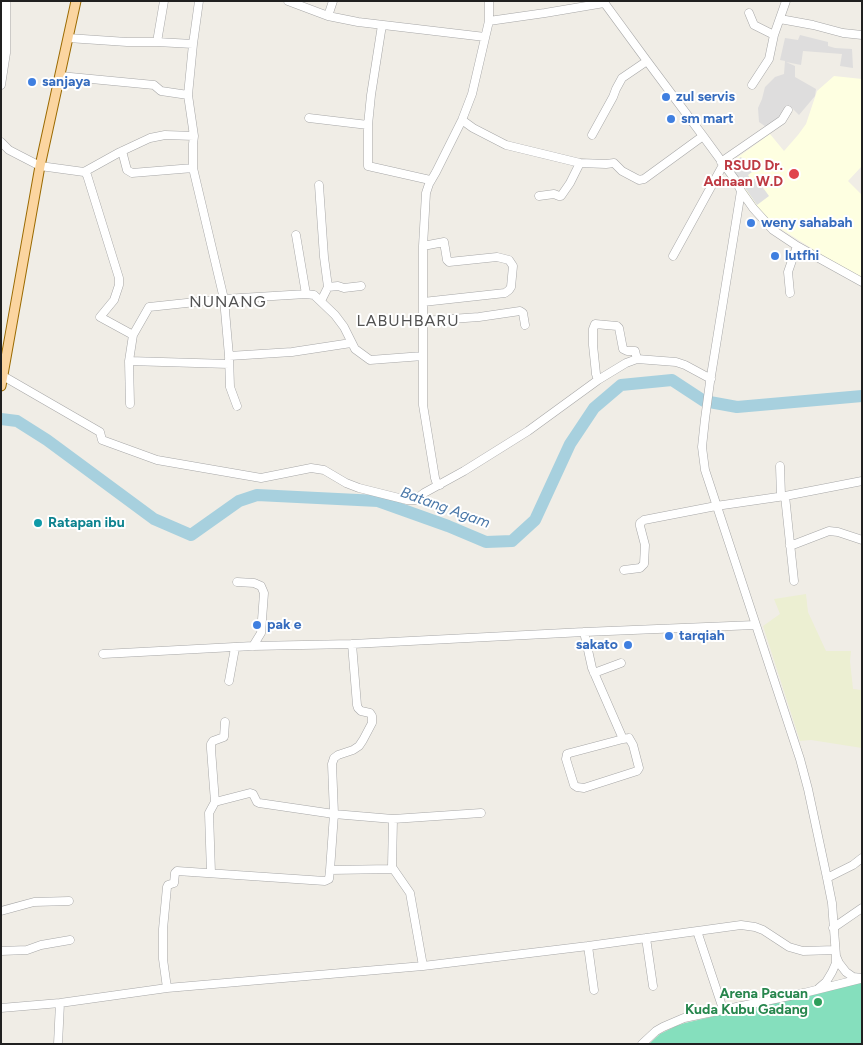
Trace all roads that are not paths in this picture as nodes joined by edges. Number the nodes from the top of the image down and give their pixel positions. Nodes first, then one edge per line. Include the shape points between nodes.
1 (6, 1) edge
2 (76, 1) edge
3 (164, 1) edge
4 (198, 1) edge
5 (288, 1) edge
6 (334, 1) edge
7 (489, 1) edge
8 (786, 1) edge
9 (604, 2) edge
10 (749, 13) dead end
11 (328, 16) junction
12 (780, 19) junction
13 (489, 21) junction
14 (382, 25) junction
15 (774, 35) junction
16 (862, 35) edge
17 (485, 37) junction
18 (68, 38) junction
19 (156, 42) junction
20 (193, 44) junction
21 (4, 50) edge
22 (646, 62) junction
23 (60, 76) junction
24 (1, 85) edge
25 (752, 85) dead end
26 (188, 95) junction
27 (788, 110) dead end
28 (309, 118) dead end
29 (462, 120) junction
30 (368, 124) junction
31 (592, 135) dead end
32 (194, 136) junction
33 (703, 136) junction
34 (1, 142) edge
35 (122, 151) junction
36 (580, 163) junction
37 (722, 163) junction
38 (40, 166) junction
39 (193, 168) junction
40 (84, 172) junction
41 (430, 180) junction
42 (319, 185) dead end
43 (741, 191) junction
44 (539, 196) dead end
45 (296, 234) dead end
46 (423, 246) junction
47 (797, 246) junction
48 (673, 256) dead end
49 (862, 282) edge
50 (361, 286) dead end
51 (328, 287) junction
52 (790, 293) dead end
53 (306, 294) junction
54 (224, 299) junction
55 (321, 301) junction
56 (423, 302) junction
57 (423, 321) junction
58 (525, 325) dead end
59 (133, 335) junction
60 (351, 343) junction
61 (423, 356) junction
62 (637, 357) junction
63 (229, 360) junction
64 (129, 361) junction
65 (597, 377) junction
66 (2, 381) edge
67 (710, 381) junction
68 (130, 404) dead end
69 (236, 406) dead end
70 (780, 466) dead end
71 (862, 481) edge
72 (437, 482) junction
73 (783, 496) junction
74 (716, 506) junction
75 (862, 540) edge
76 (790, 546) junction
77 (624, 570) dead end
78 (794, 581) dead end
79 (237, 582) dead end
80 (755, 625) junction
81 (584, 632) junction
82 (352, 644) junction
83 (253, 646) junction
84 (235, 648) junction
85 (103, 654) dead end
86 (621, 663) dead end
87 (594, 673) junction
88 (229, 681) dead end
89 (225, 722) dead end
90 (623, 739) junction
91 (215, 802) junction
92 (481, 813) dead end
93 (334, 814) junction
94 (394, 819) junction
95 (862, 858) edge
96 (393, 869) junction
97 (330, 870) junction
98 (211, 873) junction
99 (827, 878) junction
100 (69, 901) dead end
101 (862, 908) edge
102 (1, 911) edge
103 (834, 928) junction
104 (697, 931) junction
105 (646, 938) junction
106 (70, 940) dead end
107 (588, 946) junction
108 (1, 951) edge
109 (836, 953) junction
110 (422, 966) junction
111 (862, 978) edge
112 (653, 986) dead end
113 (167, 988) junction
114 (818, 989) junction
115 (594, 990) dead end
116 (60, 1002) junction
117 (1, 1008) edge
118 (723, 1009) junction
119 (58, 1044) edge
120 (642, 1044) edge

1 - 21 street
2 - 18 main road
3 - 19 street
4 - 20 street
5 - 11 street
6 - 11 street
7 - 13 street
8 - 12 street
9 - 13 street
9 - 22 street
10 - 15 street via 754,25
11 - 14 street
12 - 15 street
12 - 16 street
13 - 17 street
14 - 17 street
14 - 30 street
15 - 25 street via 769,59
17 - 29 street via 476,83
18 - 19 street
18 - 23 main road
19 - 20 street
20 - 26 street
21 - 24 street
22 - 31 street via 622,78
22 - 33 street
23 - 26 street via 154,86 161,91
23 - 38 main road
26 - 32 street
27 - 37 street via 782,120
28 - 30 street
29 - 36 street via 506,145
29 - 41 street
30 - 41 street via 368,166
32 - 35 street via 166,135
32 - 39 street
33 - 36 street via 644,179 639,180 622,171 614,163
33 - 37 street
34 - 38 street via 9,150
35 - 39 street via 132,173
35 - 40 street
36 - 44 street via 561,196
37 - 43 street
37 - 48 street
38 - 40 street
38 - 66 main road
39 - 54 street
40 - 59 street via 119,278 114,300 100,317
41 - 46 street via 426,193
42 - 51 street
43 - 47 street via 772,230
43 - 67 street
45 - 53 street
46 - 56 street
46 - 56 street via 444,242 449,262 501,257 513,266 508,291
47 - 49 street
47 - 52 street via 788,272
50 - 51 street
51 - 55 street
53 - 54 street
53 - 55 street
54 - 59 street via 149,307
54 - 63 street
55 - 60 street via 344,327
56 - 57 street
57 - 58 street via 479,318 519,311 523,313
57 - 61 street
59 - 64 street
60 - 61 street via 370,360
60 - 63 street
61 - 72 street via 424,412
62 - 65 street
62 - 65 street via 634,351 623,349 617,326 595,324 593,345
62 - 67 street via 685,364
63 - 64 street
63 - 69 street via 230,387
64 - 68 street
65 - 72 street via 528,431 476,464
66 - 72 street via 100,432 102,440 157,460 261,478 311,468 324,470 359,488 407,500 416,500
67 - 74 street via 702,447
70 - 73 street
71 - 73 street
73 - 74 street
73 - 76 street
74 - 77 street via 642,522 644,564 640,568
74 - 80 street
75 - 76 street via 830,531
76 - 78 street
79 - 83 street via 254,583 264,593 261,633
80 - 81 street
80 - 99 street via 800,759
81 - 82 street
81 - 87 street
82 - 83 street
82 - 93 street via 357,705 361,711 370,713 372,723 359,746 334,758
83 - 84 street
84 - 85 street
84 - 88 street
86 - 87 street
87 - 90 street
89 - 91 street via 224,737 211,744
90 - 90 street via 629,738 633,745 638,772 584,788 574,784 567,754
91 - 93 street via 250,793 259,803
91 - 98 street via 209,813
92 - 94 street
93 - 94 street
93 - 97 street
94 - 96 street
95 - 99 street
96 - 97 street
96 - 110 street via 410,893
97 - 98 street via 325,881
98 - 113 street via 177,871 174,883 167,887 163,959
99 - 103 street
100 - 102 street via 34,902
101 - 103 street
103 - 109 street
104 - 105 street
104 - 109 street via 742,925 755,927 789,947
104 - 118 street
105 - 107 street
105 - 112 street
106 - 108 street via 27,950
107 - 110 street
107 - 115 street
109 - 111 street via 846,972
109 - 114 street via 829,978
110 - 113 street
111 - 114 street
113 - 116 street
114 - 118 street
116 - 117 street
116 - 119 street
118 - 120 street via 669,1024

